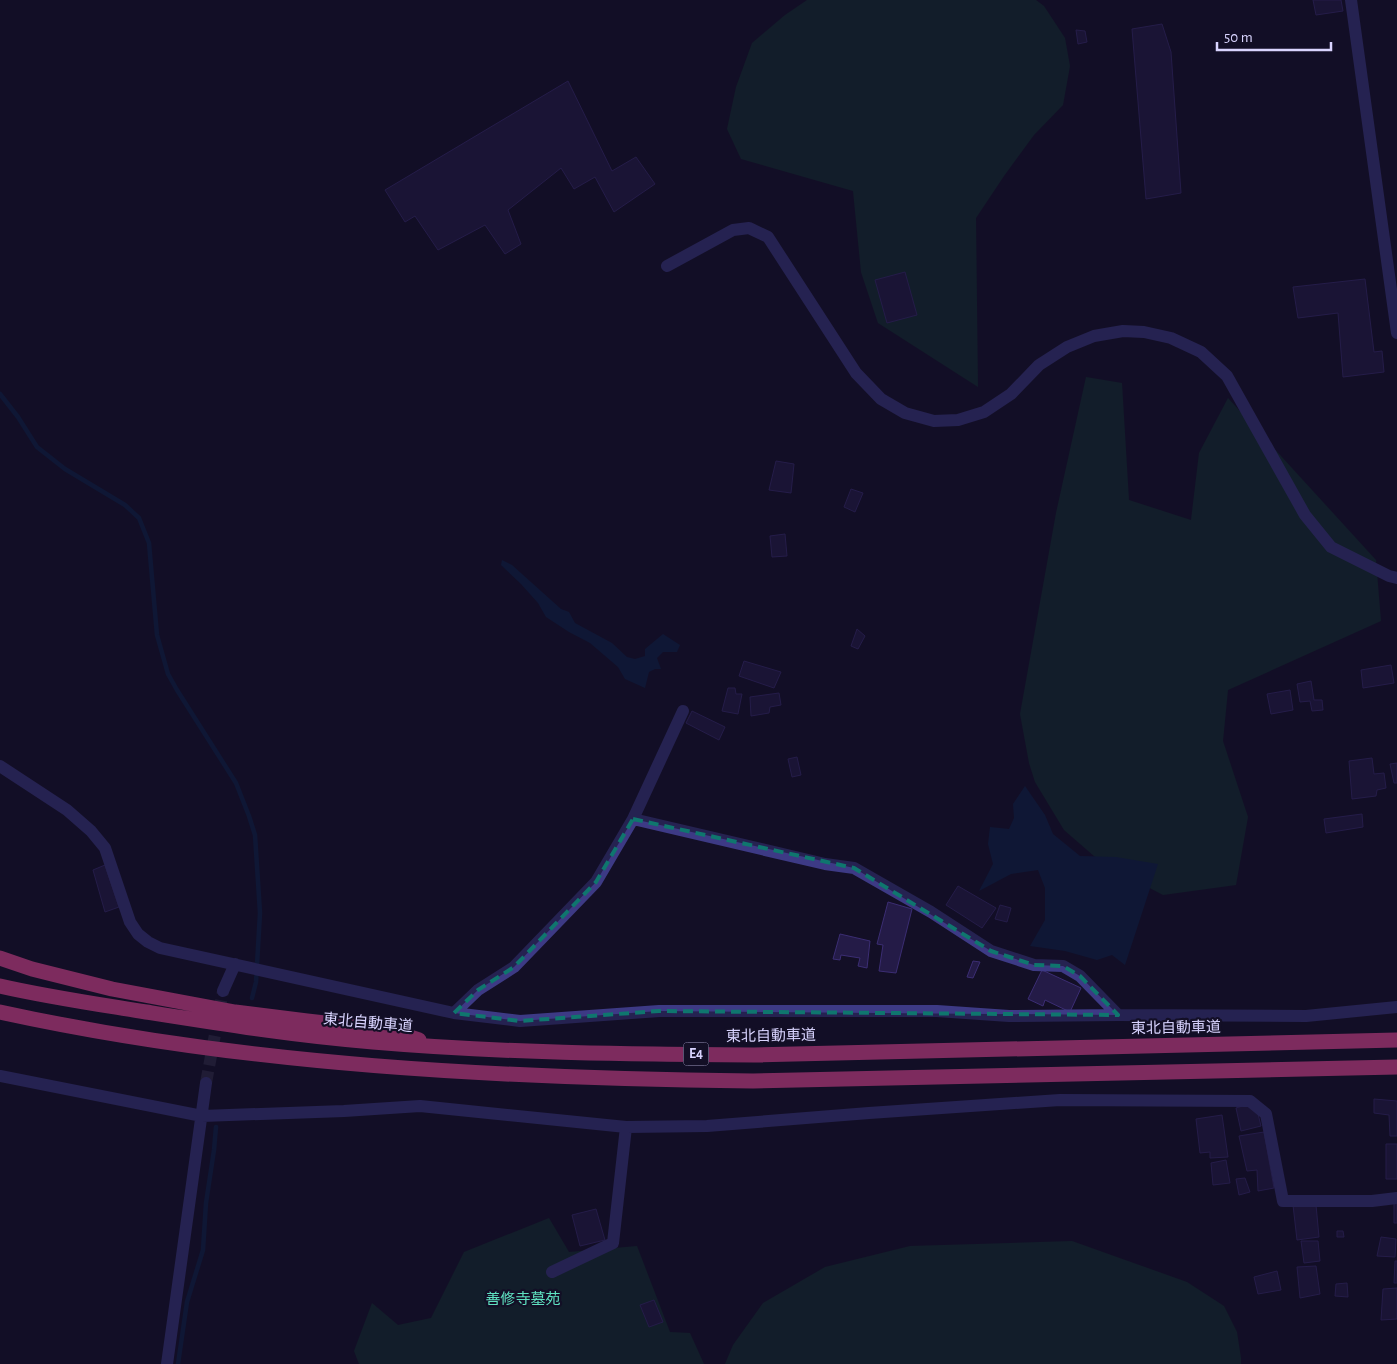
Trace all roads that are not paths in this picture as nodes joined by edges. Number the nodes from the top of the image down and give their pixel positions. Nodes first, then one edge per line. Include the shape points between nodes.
1 (1350, 0) edge
2 (667, 266) dead end
3 (1397, 333) edge
4 (1397, 578) edge
5 (683, 711) dead end
6 (0, 766) edge
7 (633, 819) junction
8 (0, 958) edge
9 (235, 964) junction
10 (0, 986) edge
11 (223, 991) tunnel mouth
12 (1397, 1007) edge
13 (0, 1012) edge
14 (454, 1013) junction
15 (1118, 1015) junction
16 (1397, 1040) edge
17 (439, 1047) junction
18 (1397, 1067) edge
19 (0, 1076) edge
20 (206, 1083) tunnel mouth
21 (202, 1116) junction
22 (626, 1128) junction
23 (1397, 1198) edge
24 (552, 1272) dead end
25 (167, 1364) edge

1 - 3 street
2 - 4 street via 733,230 749,228 768,237 856,373 880,399 905,413 934,421 958,420 984,412 1011,394 1040,365 1067,347 1094,336 1123,331 1171,338 1201,352 1227,376 1305,515 1331,547
5 - 7 street
6 - 9 street via 67,810 105,848 130,922 138,934 160,948
7 - 14 street via 596,882 514,968 478,990
7 - 15 street via 854,868 991,951 1034,965 1063,966 1080,976
8 - 17 highway via 112,989 235,1012 388,1030
9 - 11 street
9 - 14 street
10 - 17 highway, 東北自動車道 / E4 via 218,1023
12 - 15 street via 1306,1016
13 - 18 highway, E4 via 193,1047 377,1067 495,1074 753,1081
14 - 15 street via 520,1021 659,1011
16 - 17 highway, 東北自動車道 / E4 via 754,1054
19 - 21 street
20 - 21 street
21 - 22 street via 420,1106
21 - 25 street
22 - 23 street via 707,1126 1060,1100 1250,1101 1266,1114 1283,1201
22 - 24 street via 613,1243

